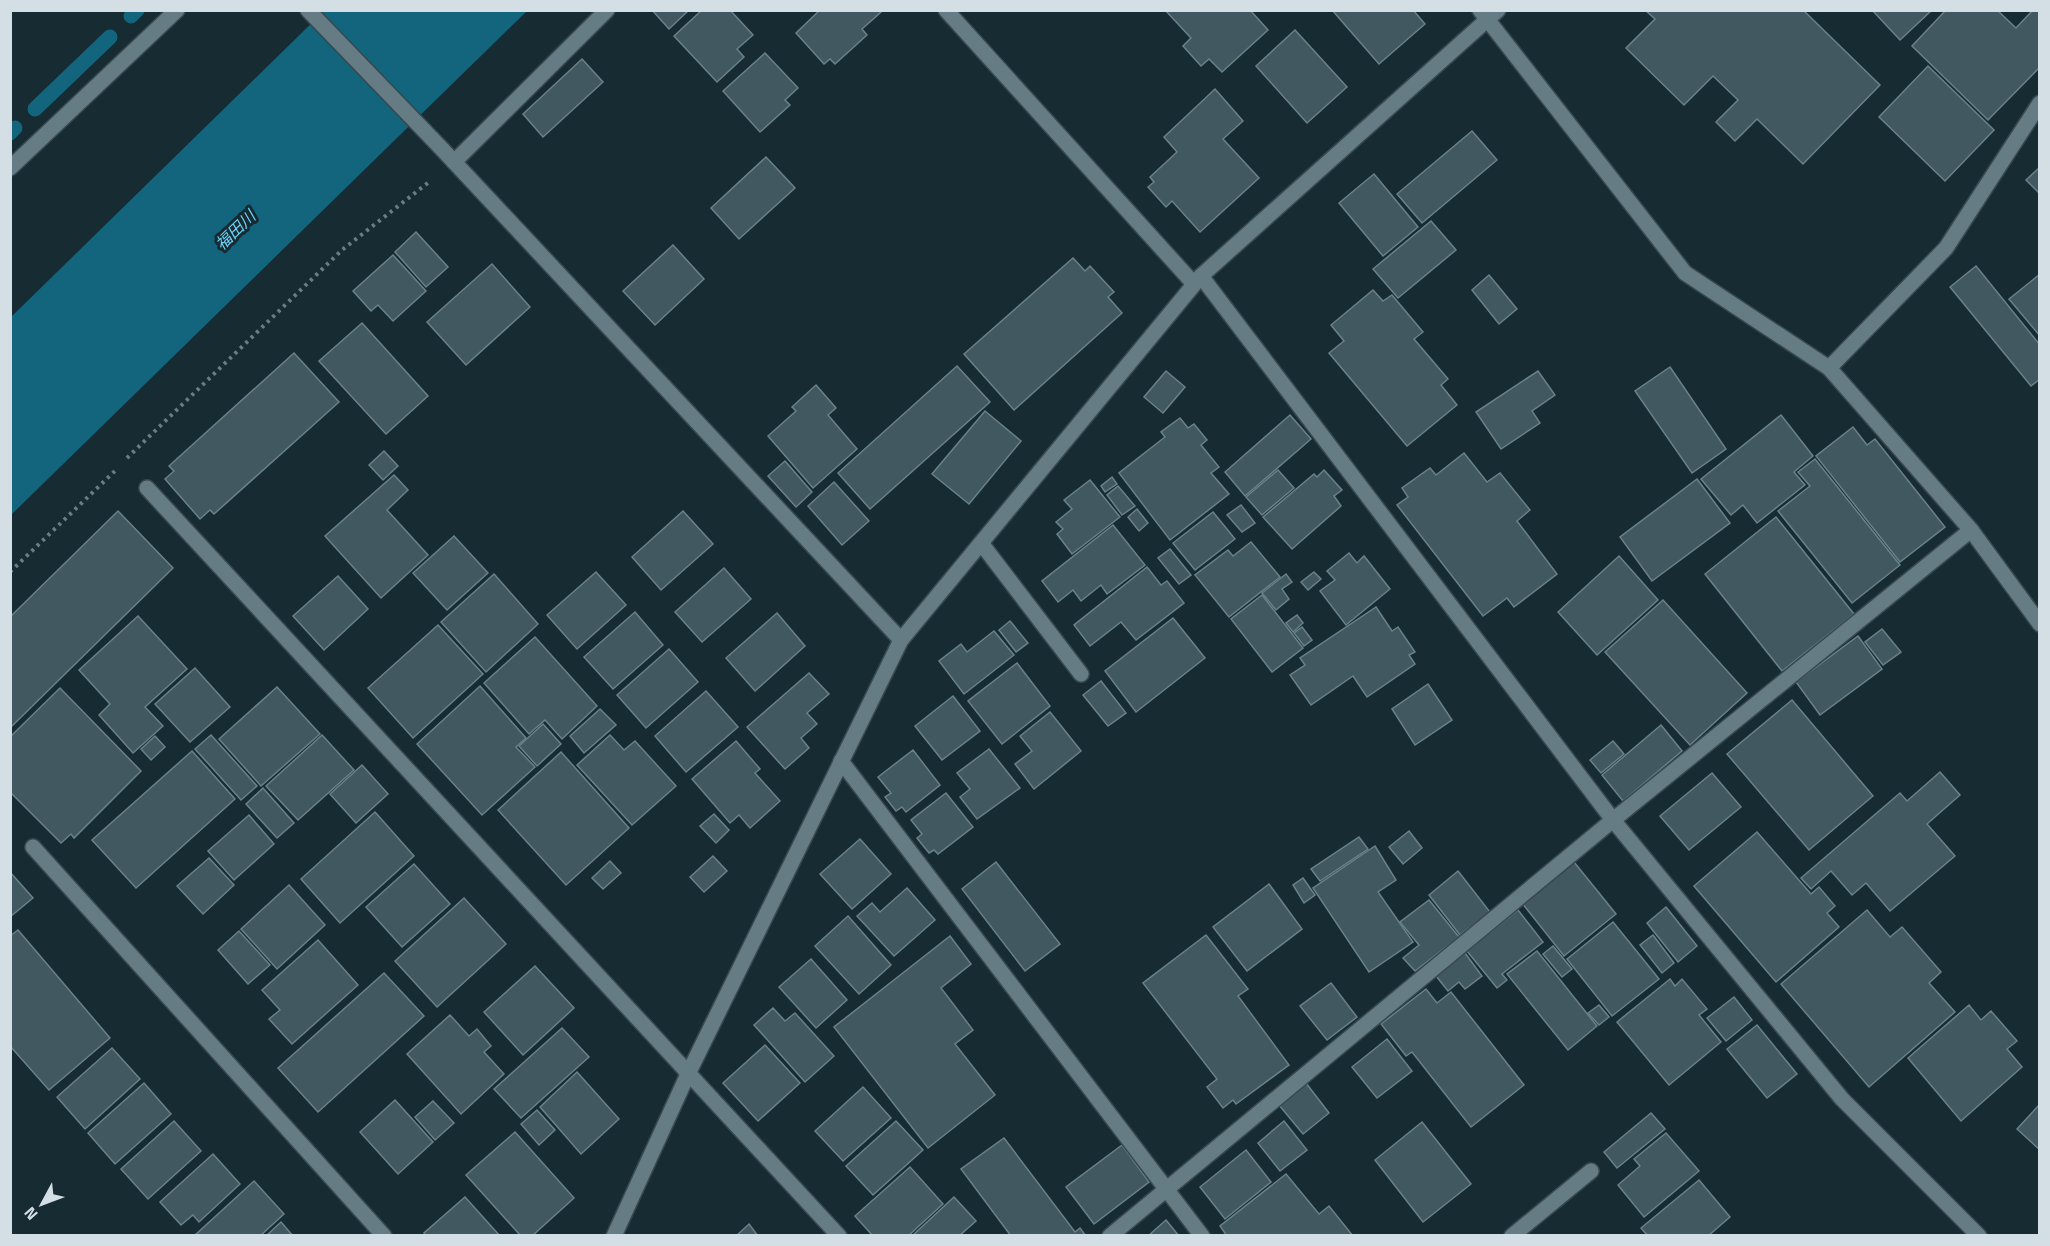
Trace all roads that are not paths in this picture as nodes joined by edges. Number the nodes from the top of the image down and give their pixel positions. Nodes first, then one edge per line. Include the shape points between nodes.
1 (177, 10) edge
2 (308, 10) edge
3 (607, 10) edge
4 (946, 10) edge
5 (1488, 14) edge
6 (2040, 103) edge
7 (454, 162) junction
8 (10, 168) edge
9 (1198, 280) junction
10 (1829, 369) junction
11 (147, 488) dead end
12 (1971, 530) junction
13 (981, 543) junction
14 (2040, 624) edge
15 (901, 640) junction
16 (1081, 674) dead end
17 (841, 761) junction
18 (1613, 820) junction
19 (33, 847) dead end
20 (688, 1074) junction
21 (1591, 1172) dead end
22 (1165, 1190) junction
23 (384, 1236) edge
24 (614, 1236) edge
25 (839, 1236) edge
26 (1110, 1236) edge
27 (1202, 1236) edge
28 (1512, 1236) edge
29 (1979, 1236) edge

1 - 8 street
2 - 7 street
3 - 7 street
4 - 9 street
5 - 9 street
5 - 10 street via 1685,273
6 - 10 street via 1946,248
7 - 15 street
9 - 13 street
9 - 18 street
10 - 12 street
11 - 20 street
12 - 14 street
12 - 18 street
13 - 15 street
13 - 16 street
15 - 17 street
17 - 20 street
17 - 22 street
18 - 22 street
18 - 29 street via 1842,1100
19 - 23 street
20 - 24 street
20 - 25 street
21 - 28 street
22 - 26 street
22 - 27 street

